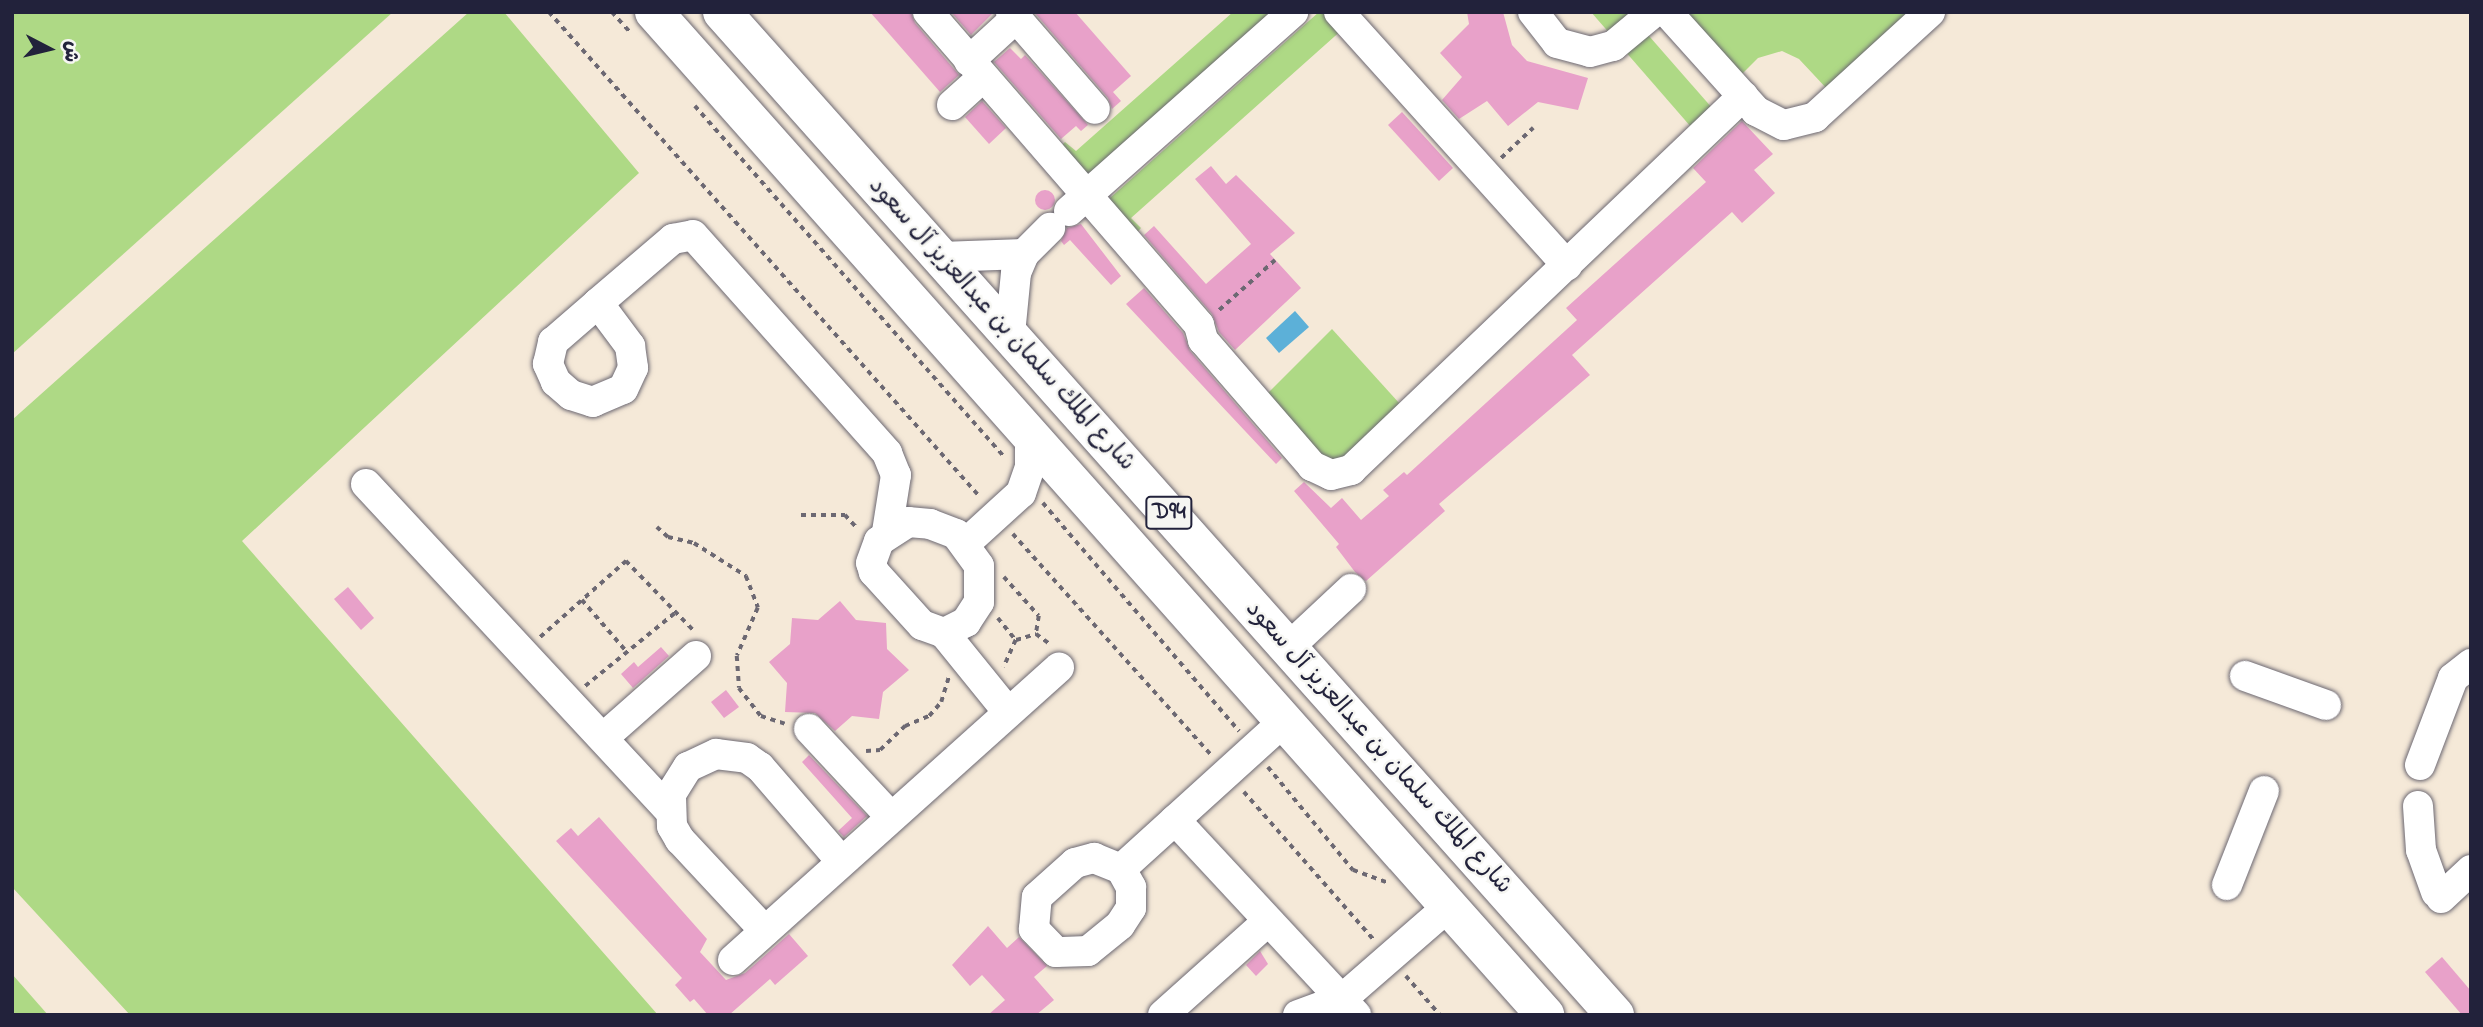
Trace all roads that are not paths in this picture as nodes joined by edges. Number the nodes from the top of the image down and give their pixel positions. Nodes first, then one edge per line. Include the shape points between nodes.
1 (722, 12) edge
2 (928, 12) edge
3 (1293, 12) edge
4 (1339, 12) edge
5 (1533, 12) edge
6 (1654, 12) edge
7 (1667, 12) edge
8 (1930, 12) edge
9 (1014, 15) edge
10 (643, 23) edge
11 (976, 69) junction
12 (1743, 96) junction
13 (953, 105) dead end
14 (1095, 109) dead end
15 (1068, 212) junction
16 (839, 219) junction
17 (1024, 254) junction
18 (941, 257) junction
19 (1567, 265) junction
20 (598, 303) dead end
21 (1010, 334) junction
22 (1058, 388) junction
23 (1030, 435) junction
24 (366, 484) dead end
25 (1027, 488) junction
26 (1079, 491) junction
27 (880, 542) junction
28 (966, 543) junction
29 (1351, 589) dead end
30 (952, 642) junction
31 (1289, 647) junction
32 (696, 656) road end
33 (1056, 657) road end
34 (2462, 671) edge
35 (2245, 676) dead end
36 (2326, 705) dead end
37 (1008, 712) junction
38 (1283, 722) junction
39 (809, 729) road end
40 (603, 738) junction
41 (2420, 765) dead end
42 (2264, 790) dead end
43 (2418, 806) dead end
44 (670, 810) junction
45 (891, 817) junction
46 (1175, 820) junction
47 (842, 862) junction
48 (1121, 869) dead end
49 (2471, 870) edge
50 (2227, 885) dead end
51 (1448, 906) junction
52 (1268, 920) junction
53 (765, 931) junction
54 (733, 960) dead end
55 (1349, 1007) edge
56 (1163, 1015) edge
57 (1298, 1015) edge
58 (1545, 1015) edge
59 (1615, 1015) edge

1 - 18 main road, شارع الملك سلمان بن عبدالعزيز آل سعود / D94
2 - 11 lane
3 - 15 lane
4 - 19 lane
5 - 6 lane via 1540,27 1557,43 1590,52 1613,46
7 - 12 lane
8 - 12 lane via 1815,117 1800,124 1769,120
9 - 11 lane
9 - 14 lane
10 - 16 main road, شارع الملك سلمان بن عبدالعزيز آل سعود / D94
11 - 13 lane
11 - 15 lane
12 - 19 lane
15 - 17 lane
15 - 19 lane via 1200,328 1203,340 1321,473 1341,475
16 - 22 main road via 866,225 887,241 1035,406 1051,408 1057,403
16 - 23 main road, شارع الملك سلمان بن عبدالعزيز آل سعود / D94
17 - 18 lane
17 - 21 lane via 1010,293
18 - 21 main road, شارع الملك سلمان بن عبدالعزيز آل سعود / D94
20 - 27 lane via 673,239 694,235 887,453 896,475
21 - 22 main road, شارع الملك سلمان بن عبدالعزيز آل سعود / D94
22 - 31 main road, شارع الملك سلمان بن عبدالعزيز آل سعود / D94
23 - 25 lane
23 - 26 main road, شارع الملك سلمان بن عبدالعزيز آل سعود / D94
24 - 40 lane
25 - 26 lane
25 - 28 lane
26 - 38 main road, شارع الملك سلمان بن عبدالعزيز آل سعود / D94
27 - 28 lane via 919,522 944,528
27 - 30 lane via 874,572 922,625
28 - 30 lane via 991,576
29 - 31 lane
30 - 37 lane
31 - 59 main road, شارع الملك سلمان بن عبدالعزيز آل سعود / D94
32 - 40 lane
33 - 37 lane
34 - 41 lane
35 - 36 lane
37 - 45 lane
38 - 46 lane
38 - 51 main road, شارع الملك سلمان بن عبدالعزيز آل سعود / D94
39 - 45 lane
40 - 44 lane
42 - 50 lane
43 - 49 lane via 2421,850 2439,895
44 - 47 lane via 678,779 694,763 716,754 747,758 760,766
44 - 53 lane via 680,840
45 - 47 lane
46 - 48 lane
46 - 52 lane
47 - 53 lane
51 - 55 lane
51 - 58 main road, شارع الملك سلمان بن عبدالعزيز آل سعود / D94
52 - 55 lane
52 - 56 lane
53 - 54 lane
55 - 57 lane

